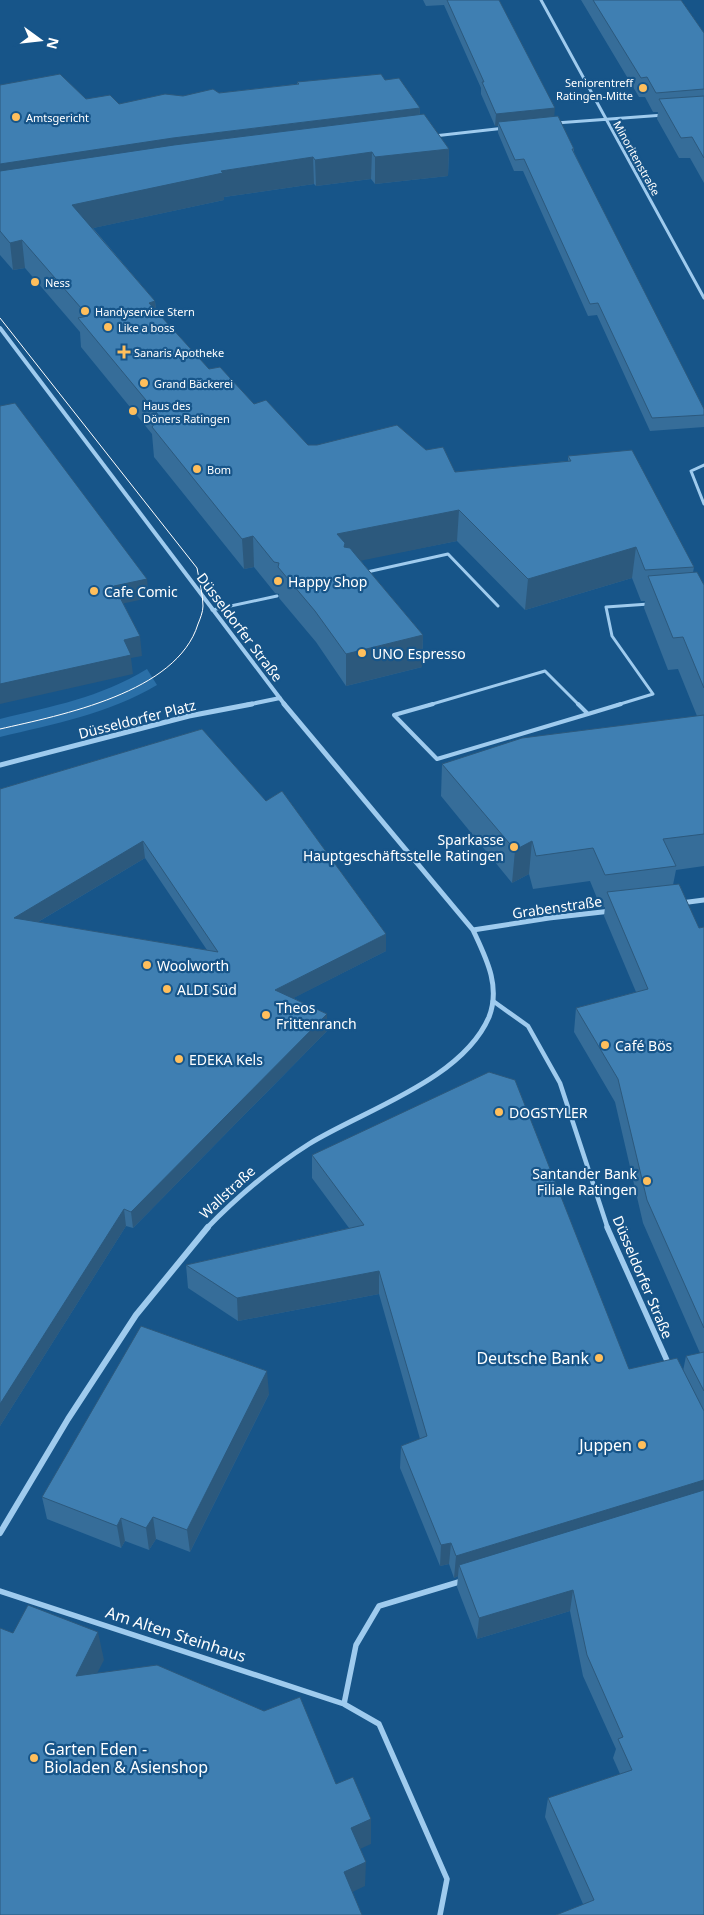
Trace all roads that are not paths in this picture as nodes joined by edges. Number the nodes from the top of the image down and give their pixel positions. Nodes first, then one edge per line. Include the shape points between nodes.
1 (541, 0) edge
2 (664, 115) edge
3 (605, 118) junction
4 (555, 123) edge
5 (506, 128) edge
6 (427, 136) edge
7 (704, 298) edge
8 (0, 328) edge
9 (704, 465) edge
10 (704, 504) edge
11 (366, 572) edge
12 (278, 596) edge
13 (655, 603) edge
14 (498, 606) dead end
15 (212, 610) junction
16 (280, 698) junction
17 (588, 714) junction
18 (0, 766) edge
19 (704, 900) edge
20 (675, 904) edge
21 (617, 910) edge
22 (473, 930) junction
23 (493, 1001) junction
24 (673, 1373) edge
25 (0, 1533) edge
26 (472, 1577) edge
27 (0, 1591) edge
28 (344, 1704) junction
29 (440, 1915) edge

1 - 3 street, Minoritenstraße
2 - 3 street
3 - 4 street
3 - 7 street, Minoritenstraße
5 - 6 street
8 - 15 street, Düsseldorfer Straße
9 - 10 lane via 691,471
11 - 14 lane via 448,554
12 - 15 lane
13 - 17 lane via 606,607 612,636 653,694
15 - 16 street, Düsseldorfer Straße
16 - 18 street, Düsseldorfer Platz via 189,716
16 - 22 street, Düsseldorfer Straße
17 - 17 lane via 545,671 394,715 437,759
19 - 20 street
21 - 22 street, Grabenstraße
22 - 23 street, Wallstraße via 494,984
23 - 24 street, Düsseldorfer Straße via 528,1026 560,1083 608,1229
23 - 25 street, Wallstraße via 480,1033 457,1059 426,1082 274,1166 207,1228 136,1315 68,1419
26 - 28 street via 379,1606 356,1645
27 - 28 street, Am Alten Steinhaus
28 - 29 street, Am Alten Steinhaus via 378,1724 447,1879

